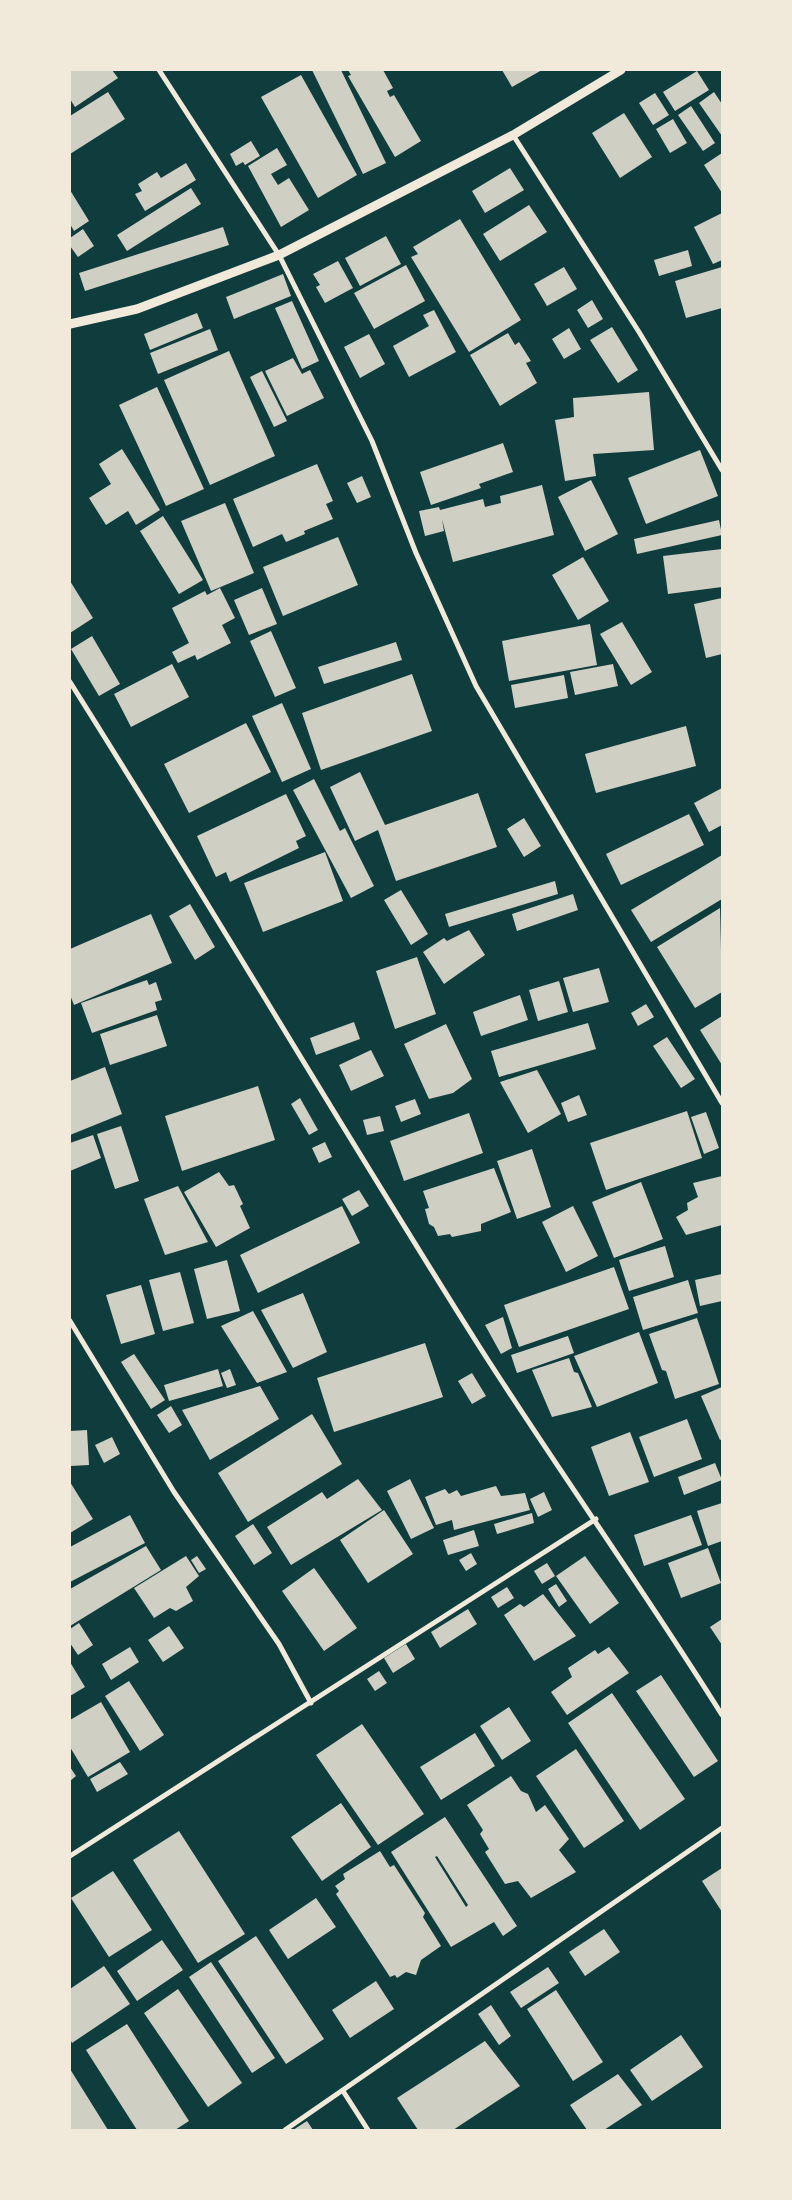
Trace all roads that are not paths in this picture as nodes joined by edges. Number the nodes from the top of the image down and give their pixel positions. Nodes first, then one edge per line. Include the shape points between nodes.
1 (159, 70) edge
2 (621, 70) edge
3 (513, 135) junction
4 (279, 255) junction
5 (70, 324) edge
6 (722, 470) edge
7 (70, 682) edge
8 (722, 1103) edge
9 (70, 1321) edge
10 (596, 1519) junction
11 (311, 1703) junction
12 (722, 1715) edge
13 (722, 1828) edge
14 (70, 1856) edge
15 (343, 2091) junction
16 (285, 2130) edge
17 (368, 2130) edge

1 - 4 street
2 - 3 street
3 - 4 street
3 - 6 street via 640,332
4 - 5 street via 137,308
4 - 8 street via 372,441 416,553 476,686
7 - 10 street via 476,1340
9 - 11 street via 174,1492 279,1644
10 - 11 street
10 - 12 street
11 - 14 street
13 - 15 street
15 - 16 street
15 - 17 street

